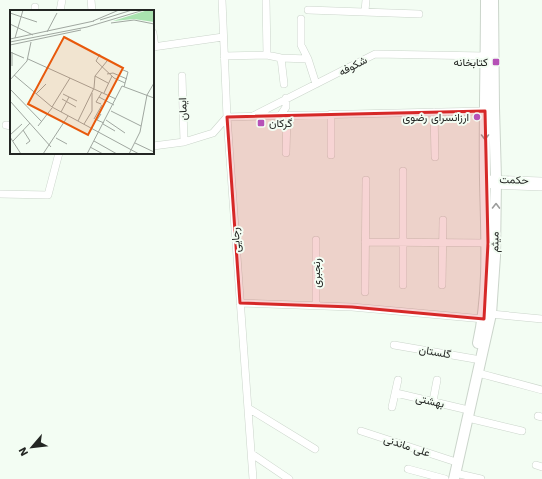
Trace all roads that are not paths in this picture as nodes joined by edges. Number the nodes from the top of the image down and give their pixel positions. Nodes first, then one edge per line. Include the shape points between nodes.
1 (62, 0) edge
2 (91, 0) edge
3 (222, 0) edge
4 (266, 0) edge
5 (366, 0) edge
6 (486, 0) edge
7 (493, 0) edge
8 (60, 10) edge
9 (92, 10) edge
10 (308, 10) dead end
11 (365, 11) junction
12 (419, 14) dead end
13 (301, 19) dead end
14 (223, 37) junction
15 (154, 47) edge
16 (267, 55) junction
17 (224, 56) junction
18 (486, 56) junction
19 (281, 58) junction
20 (308, 59) junction
21 (182, 76) dead end
22 (284, 84) dead end
23 (316, 84) junction
24 (286, 98) junction
25 (485, 111) junction
26 (434, 112) junction
27 (330, 114) junction
28 (252, 116) junction
29 (283, 116) junction
30 (227, 117) junction
31 (184, 142) junction
32 (154, 146) edge
33 (286, 153) dead end
34 (59, 154) edge
35 (331, 155) dead end
36 (435, 157) dead end
37 (402, 171) dead end
38 (366, 180) dead end
39 (542, 181) edge
40 (485, 182) junction
41 (496, 182) junction
42 (542, 187) edge
43 (0, 194) edge
44 (443, 220) dead end
45 (316, 240) dead end
46 (365, 242) junction
47 (402, 242) junction
48 (442, 242) junction
49 (488, 244) junction
50 (403, 285) dead end
51 (442, 285) dead end
52 (365, 292) dead end
53 (240, 302) junction
54 (316, 306) junction
55 (487, 317) junction
56 (542, 319) edge
57 (394, 345) dead end
58 (475, 359) junction
59 (478, 373) junction
60 (398, 380) dead end
61 (437, 380) dead end
62 (542, 390) edge
63 (396, 393) junction
64 (433, 401) junction
65 (392, 407) dead end
66 (248, 408) junction
67 (466, 413) junction
68 (361, 431) dead end
69 (522, 431) dead end
70 (315, 449) dead end
71 (252, 454) junction
72 (453, 461) junction
73 (408, 469) dead end
74 (453, 477) edge
75 (253, 479) edge
76 (289, 479) edge
77 (445, 479) edge
78 (480, 479) edge

1 - 8 street
2 - 9 street
3 - 14 street, رجایی
4 - 16 street
5 - 11 street
6 - 18 main road, میثم
7 - 41 main road, میثم
10 - 11 street
11 - 12 street
13 - 20 street via 301,45
14 - 15 street
14 - 17 street, رجایی
16 - 17 street
16 - 19 street
17 - 30 street, رجایی
18 - 23 street, شکوفه via 375,54
18 - 25 main road, میثم
19 - 20 street
19 - 22 street
20 - 23 street
21 - 31 street, ایمان
23 - 24 street, شکوفه
24 - 28 street, شکوفه
24 - 29 street
25 - 26 street
25 -> 40 main road, میثم
26 - 27 street
26 - 36 street
27 - 29 street
27 - 35 street
28 - 29 street
28 - 30 street
29 - 33 street
30 - 31 street via 213,133
30 - 53 street, رجایی
31 - 32 street
34 - 43 street via 48,195
37 - 47 street
38 - 46 street
39 - 41 street, حکمت
40 - 41 street, حکمت
40 - 49 main road, میثم
41 - 42 street, حکمت
55 -> 41 main road, میثم via 495,256
44 - 48 street
45 - 54 street, رنجبری
46 - 47 street
46 - 52 street
47 - 48 street
47 - 50 street
48 - 49 street
48 - 51 street
49 - 55 main road, میثم
53 - 54 street
53 - 66 street, رجایی
54 - 55 street
55 - 56 street
55 - 58 main road, میثم
55 - 59 main road, میثم
57 - 58 street, گلستان
58 - 67 main road, میثم
59 - 62 street
59 - 67 main road, میثم
60 - 63 street
61 - 64 street
63 - 64 street, بهشتی
63 - 65 street
64 - 67 street, بهشتی
66 - 70 street
66 - 71 street, رجایی
67 - 69 street, بهشتی
67 - 72 main road, میثم
67 - 74 main road, میثم
68 - 72 street, علی ماندنی
71 - 75 street, رجایی
71 - 76 street
72 - 74 main road, میثم
73 - 77 street
74 - 78 street

